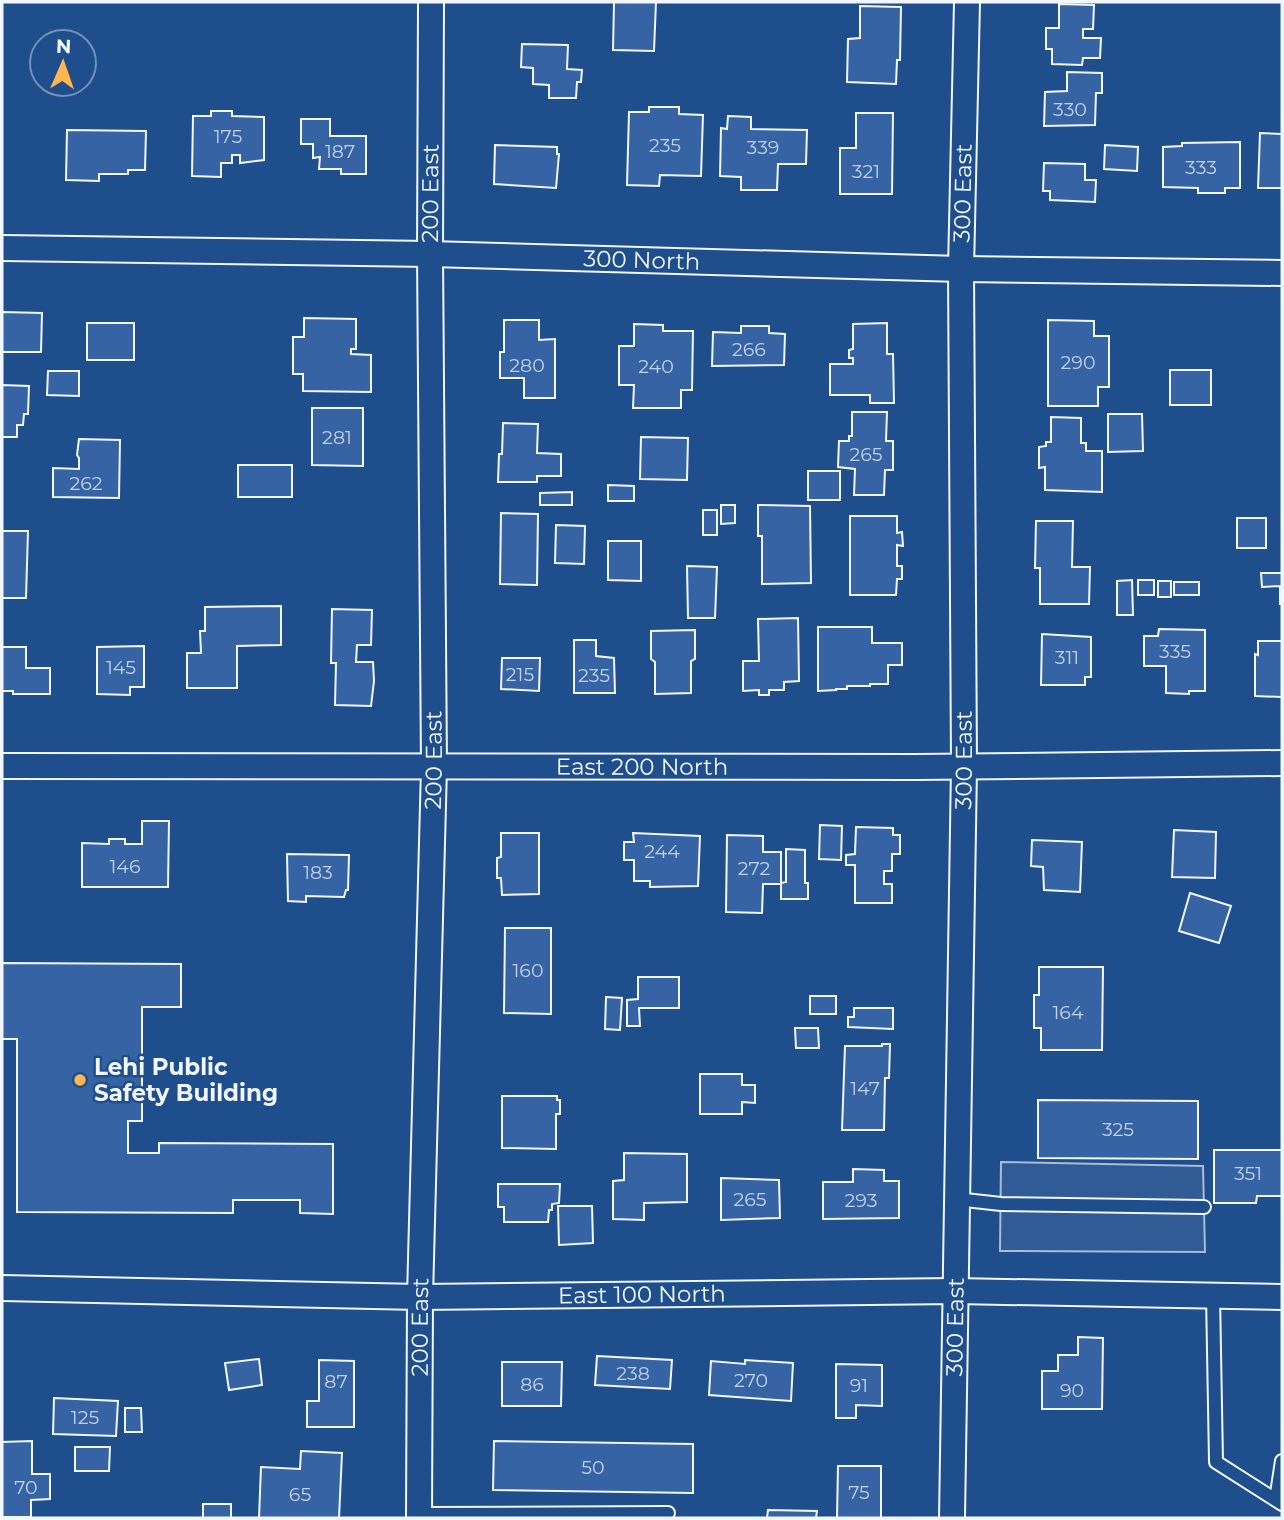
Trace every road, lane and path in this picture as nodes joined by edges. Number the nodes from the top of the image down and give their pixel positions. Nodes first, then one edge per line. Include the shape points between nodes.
1 (431, 2) edge
2 (967, 2) edge
3 (2, 248) edge
4 (430, 254) junction
5 (961, 269) junction
6 (1282, 272) edge
7 (1282, 763) edge
8 (2, 766) edge
9 (964, 766) junction
10 (433, 767) junction
11 (956, 1199) junction
12 (1204, 1207) dead end
13 (2, 1288) edge
14 (955, 1291) junction
15 (1213, 1295) junction
16 (419, 1297) junction
17 (1282, 1297) edge
18 (1282, 1461) edge
19 (1279, 1502) edge
20 (668, 1513) dead end
21 (419, 1516) edge
22 (952, 1518) edge

1 - 4 street, 200 East
2 - 5 street, 300 East
3 - 4 street, 300 North
4 - 5 street, 300 North
4 - 10 street, 200 East
5 - 6 street, 300 North
5 - 9 street, 300 East
7 - 9 street, East 200 North
8 - 10 street, East 200 North
9 - 10 street, East 200 North
9 - 11 street, 300 East
10 - 16 street, 200 East
11 - 12 lane via 1000,1204
11 - 14 street, 300 East
13 - 16 street, East 100 North
14 - 15 street, East 100 North
14 - 16 street, East 100 North
14 - 22 street, 300 East
15 - 17 street, East 100 North
15 - 19 lane via 1216,1462
16 - 21 street, 200 East
18 - 19 lane
20 - 21 lane

